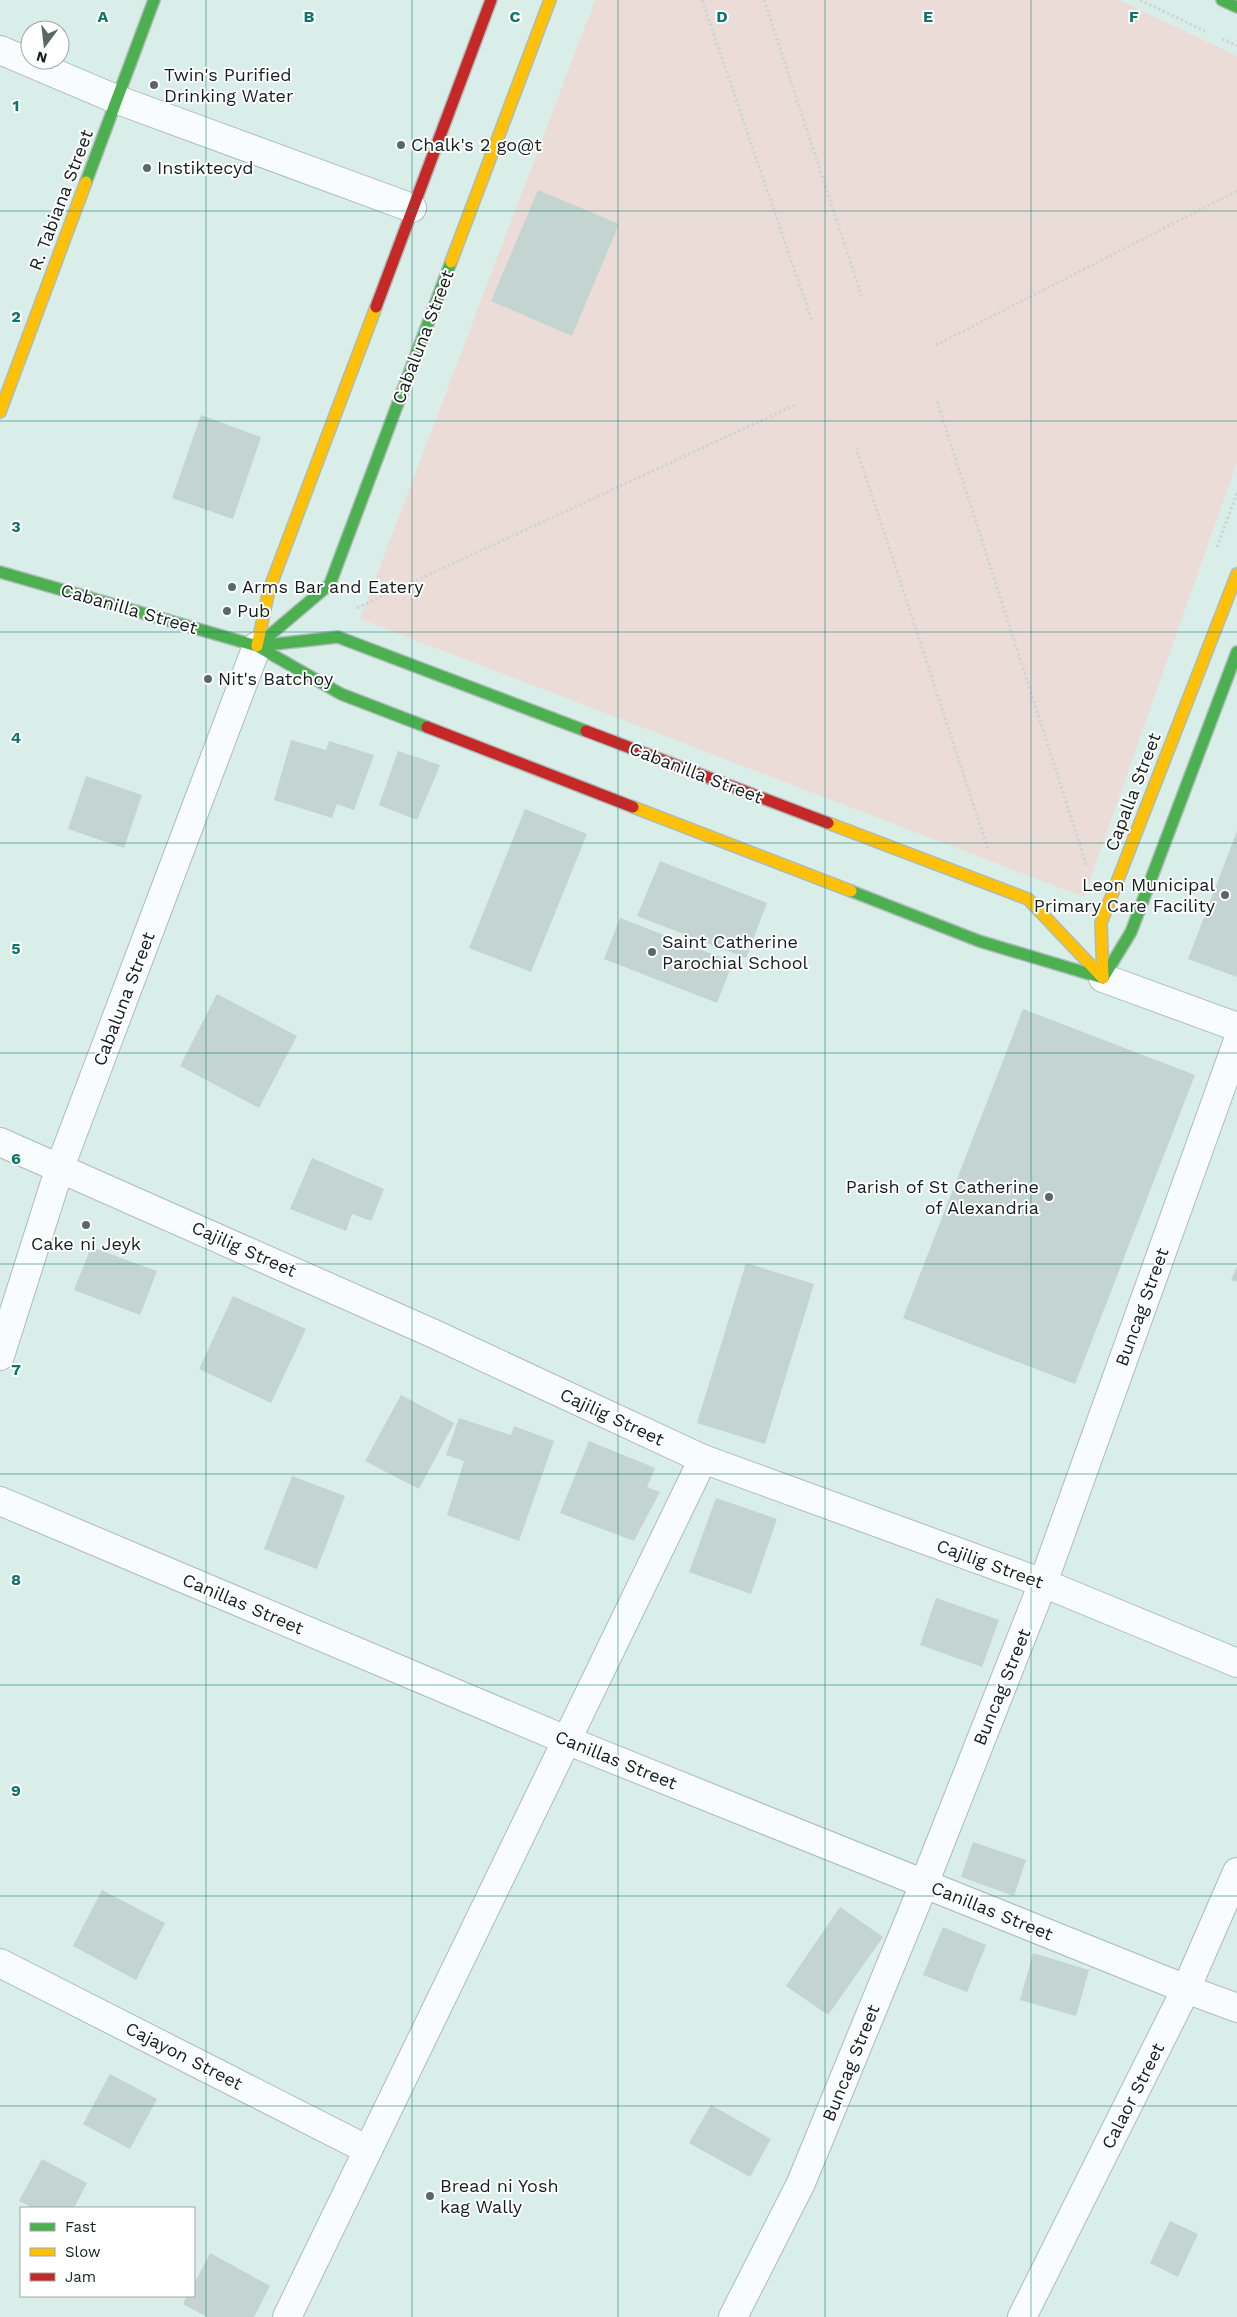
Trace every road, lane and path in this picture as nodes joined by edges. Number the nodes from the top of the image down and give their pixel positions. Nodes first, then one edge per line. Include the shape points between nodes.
1 (154, 0) edge
2 (491, 0) edge
3 (550, 0) edge
4 (702, 0) edge
5 (764, 0) edge
6 (1140, 0) edge
7 (1222, 0) edge
8 (1237, 7) edge
9 (1211, 33) dead end
10 (1219, 37) dead end
11 (1237, 46) edge
12 (0, 50) edge
13 (118, 100) junction
14 (1237, 191) edge
15 (412, 208) junction
16 (862, 297) dead end
17 (812, 321) dead end
18 (936, 345) dead end
19 (937, 401) dead end
20 (797, 404) dead end
21 (0, 412) edge
22 (856, 447) dead end
23 (1237, 493) edge
24 (1216, 549) dead end
25 (0, 572) edge
26 (1237, 574) edge
27 (354, 609) dead end
28 (257, 646) junction
29 (1237, 652) edge
30 (990, 854) dead end
31 (1087, 868) dead end
32 (1103, 978) junction
33 (1237, 1027) edge
34 (1237, 1043) edge
35 (0, 1142) edge
36 (60, 1167) junction
37 (0, 1356) edge
38 (703, 1459) junction
39 (0, 1501) edge
40 (1043, 1583) junction
41 (1237, 1663) edge
42 (566, 1740) junction
43 (1237, 1872) edge
44 (924, 1884) junction
45 (0, 1963) edge
46 (1186, 1989) junction
47 (1237, 2008) edge
48 (368, 2150) junction
49 (287, 2317) edge
50 (733, 2317) edge
51 (1022, 2317) edge

1 - 13 street, R. Tabiana Street
2 - 15 street, Cabaluna Street
3 - 28 street, Cabaluna Street via 330,584
4 - 17 path
5 - 16 path
6 - 9 path
7 - 8 street
10 - 11 path
12 - 13 street
13 - 15 street
13 - 21 street, R. Tabiana Street
14 - 18 path
15 - 28 street, Cabaluna Street via 269,590
19 - 31 path
20 - 27 path
22 - 30 path
23 - 24 path
25 - 28 street, Cabanilla Street
26 - 32 street, Capalla Street via 1101,923
28 - 32 street, Cabanilla Street via 341,694 979,941
28 - 32 street, Cabanilla Street via 338,637 1028,899
28 - 36 street, Cabaluna Street
29 - 32 street via 1131,932
32 - 33 street, Cabanilla Street
34 - 40 street, Buncag Street
35 - 36 street, Cajilig Street
36 - 37 street, Cabaluna Street
36 - 38 street, Cajilig Street via 432,1333
38 - 40 street, Cajilig Street
38 - 42 street
39 - 42 street, Canillas Street
40 - 41 street, Cajilig Street
40 - 44 street, Buncag Street
42 - 44 street, Canillas Street
42 - 48 street
43 - 46 street, Calaor Street
44 - 46 street, Canillas Street
44 - 50 street, Buncag Street via 801,2183
45 - 48 street, Cajayon Street
46 - 47 street, Canillas Street
46 - 51 street, Calaor Street
48 - 49 street

